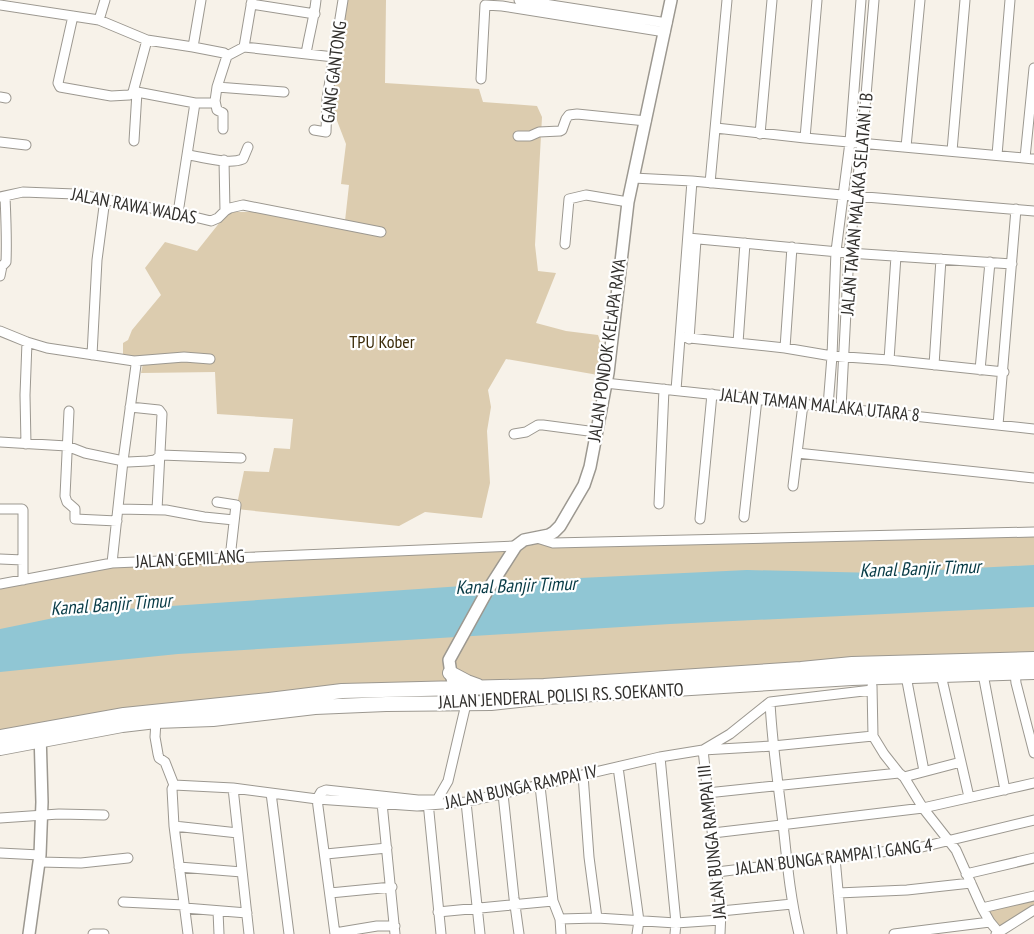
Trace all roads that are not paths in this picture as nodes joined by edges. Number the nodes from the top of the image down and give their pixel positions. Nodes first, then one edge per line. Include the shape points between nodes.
1 (105, 0) edge
2 (201, 0) edge
3 (316, 0) edge
4 (343, 0) edge
5 (519, 0) edge
6 (671, 0) edge
7 (727, 0) edge
8 (772, 0) edge
9 (817, 0) edge
10 (861, 0) edge
11 (874, 0) edge
12 (920, 0) edge
13 (965, 0) edge
14 (1010, 0) edge
15 (251, 2) edge
16 (0, 5) edge
17 (315, 14) junction
18 (73, 16) junction
19 (99, 20) junction
20 (859, 25) junction
21 (872, 26) junction
22 (666, 28) junction
23 (147, 40) junction
24 (193, 47) junction
25 (244, 47) junction
26 (306, 54) junction
27 (227, 56) junction
28 (334, 57) junction
29 (1034, 68) edge
30 (481, 79) dead end
31 (217, 87) junction
32 (135, 92) junction
33 (284, 92) dead end
34 (215, 101) junction
35 (195, 103) junction
36 (646, 121) junction
37 (716, 128) junction
38 (224, 129) dead end
39 (314, 130) dead end
40 (760, 134) junction
41 (518, 136) dead end
42 (805, 138) junction
43 (134, 141) dead end
44 (0, 142) edge
45 (850, 142) junction
46 (862, 143) junction
47 (26, 145) dead end
48 (248, 147) dead end
49 (906, 147) junction
50 (952, 151) junction
51 (188, 155) junction
52 (997, 155) junction
53 (1030, 158) edge
54 (224, 160) junction
55 (633, 178) junction
56 (692, 181) junction
57 (710, 182) junction
58 (842, 196) junction
59 (855, 196) junction
60 (2, 197) edge
61 (106, 199) junction
62 (628, 202) junction
63 (1016, 209) junction
64 (225, 211) junction
65 (1034, 211) edge
66 (178, 213) junction
67 (382, 232) dead end
68 (692, 239) junction
69 (744, 243) junction
70 (565, 244) dead end
71 (792, 247) junction
72 (836, 251) junction
73 (849, 253) junction
74 (896, 256) junction
75 (941, 259) junction
76 (990, 262) junction
77 (1012, 264) junction
78 (0, 276) edge
79 (0, 331) edge
80 (680, 337) junction
81 (689, 338) junction
82 (27, 342) junction
83 (738, 343) junction
84 (785, 348) junction
85 (92, 355) junction
86 (832, 356) junction
87 (845, 357) junction
88 (210, 359) dead end
89 (889, 360) junction
90 (134, 361) junction
91 (934, 365) junction
92 (980, 370) junction
93 (1004, 372) junction
94 (605, 382) junction
95 (664, 389) junction
96 (676, 390) junction
97 (712, 394) junction
98 (757, 399) junction
99 (803, 404) junction
100 (828, 406) junction
101 (130, 407) junction
102 (841, 408) junction
103 (69, 412) dead end
104 (999, 422) junction
105 (1034, 429) edge
106 (596, 432) junction
107 (514, 434) dead end
108 (0, 442) edge
109 (26, 444) junction
110 (67, 446) junction
111 (797, 454) junction
112 (160, 456) junction
113 (241, 458) dead end
114 (123, 461) junction
115 (1034, 478) edge
116 (793, 486) dead end
117 (217, 502) dead end
118 (659, 504) dead end
119 (0, 509) edge
120 (118, 509) junction
121 (157, 510) junction
122 (744, 517) dead end
123 (700, 519) dead end
124 (234, 520) junction
125 (117, 521) junction
126 (1034, 532) edge
127 (535, 537) junction
128 (515, 549) junction
129 (230, 558) junction
130 (0, 559) edge
131 (23, 560) junction
132 (112, 563) junction
133 (23, 580) junction
134 (0, 584) edge
135 (1034, 659) edge
136 (449, 666) junction
137 (1015, 672) junction
138 (1034, 672) edge
139 (983, 674) junction
140 (941, 675) junction
141 (906, 676) junction
142 (872, 677) junction
143 (454, 689) junction
144 (492, 689) junction
145 (342, 691) junction
146 (770, 702) junction
147 (466, 704) junction
148 (345, 705) junction
149 (156, 721) junction
150 (730, 734) junction
151 (40, 735) junction
152 (0, 736) edge
153 (874, 736) junction
154 (714, 746) junction
155 (773, 746) junction
156 (739, 747) junction
157 (0, 748) edge
158 (703, 750) junction
159 (1034, 753) edge
160 (660, 758) junction
161 (961, 762) junction
162 (618, 767) junction
163 (924, 771) junction
164 (583, 775) junction
165 (902, 775) junction
166 (1034, 783) edge
167 (174, 785) junction
168 (540, 786) junction
169 (777, 786) junction
170 (233, 788) junction
171 (1005, 790) junction
172 (271, 793) junction
173 (503, 794) junction
174 (707, 794) junction
175 (969, 798) junction
176 (318, 799) junction
177 (466, 802) junction
178 (382, 803) junction
179 (428, 803) junction
180 (923, 808) junction
181 (42, 815) junction
182 (104, 815) dead end
183 (0, 818) edge
184 (1034, 820) edge
185 (783, 824) junction
186 (174, 826) junction
187 (712, 832) junction
188 (238, 833) junction
189 (951, 841) junction
190 (387, 848) junction
191 (0, 854) edge
192 (326, 854) junction
193 (40, 858) junction
194 (128, 858) dead end
195 (835, 858) junction
196 (1034, 858) edge
197 (786, 864) junction
198 (179, 867) junction
199 (242, 872) junction
200 (717, 872) junction
201 (966, 874) junction
202 (971, 883) junction
203 (392, 887) junction
204 (838, 892) junction
205 (330, 893) junction
206 (1034, 896) edge
207 (123, 902) dead end
208 (553, 902) junction
209 (792, 904) junction
210 (515, 905) junction
211 (185, 906) junction
212 (982, 908) junction
213 (477, 909) junction
214 (1034, 910) edge
215 (218, 911) junction
216 (438, 912) junction
217 (246, 913) junction
218 (720, 915) junction
219 (598, 918) junction
220 (560, 919) junction
221 (639, 920) junction
222 (990, 922) junction
223 (676, 923) junction
224 (395, 930) edge
225 (998, 933) edge
226 (29, 934) edge
227 (92, 934) edge
228 (104, 934) edge
229 (188, 934) edge
230 (219, 934) edge
231 (249, 934) edge
232 (289, 934) edge
233 (335, 934) edge
234 (441, 934) edge
235 (480, 934) edge
236 (519, 934) edge
237 (561, 934) edge
238 (637, 934) edge
239 (675, 934) edge
240 (720, 934) edge
241 (799, 934) edge
242 (842, 934) edge
243 (894, 934) edge

1 - 19 street
2 - 24 street
3 - 17 street
4 - 28 street, GANG GANTONG
5 - 22 street
6 - 22 street, JALAN PONDOK KELAPA RAYA
7 - 37 street
8 - 40 street
9 - 42 street
10 - 20 street
11 - 21 street, JALAN TAMAN MALAKA SELATAN I B
12 - 49 street
13 - 50 street
14 - 52 street
15 - 17 street
15 - 25 street
16 - 18 street
17 - 26 street
18 - 19 street
18 - 32 street via 58,83 60,87 111,96
19 - 23 street
20 - 21 street
20 - 45 street
21 - 46 street, JALAN TAMAN MALAKA SELATAN I B
22 - 30 street via 485,5
22 - 36 street, JALAN PONDOK KELAPA RAYA
23 - 24 street
23 - 32 street
24 - 27 street
25 - 26 street
25 - 27 street
26 - 28 street
27 - 31 street
28 - 39 street, GANG GANTONG via 326,132
29 - 53 street
31 - 33 street
31 - 34 street
32 - 35 street
32 - 43 street
34 - 35 street
34 - 38 street via 217,110 223,113
35 - 51 street
36 - 41 street via 577,114 569,115 560,131
36 - 55 street, JALAN PONDOK KELAPA RAYA
37 - 40 street
37 - 57 street
40 - 42 street
42 - 45 street
44 - 47 street
45 - 46 street
45 - 58 street
46 - 49 street
46 - 59 street, JALAN TAMAN MALAKA SELATAN I B
48 - 54 street via 243,159
49 - 50 street
50 - 52 street
51 - 54 street
51 - 66 street
52 - 53 street
54 - 64 street
55 - 56 street
55 - 62 street, JALAN PONDOK KELAPA RAYA
56 - 57 street
56 - 68 street
57 - 58 street
58 - 59 street
58 - 72 street
59 - 63 street
59 - 73 street, JALAN TAMAN MALAKA SELATAN I B
60 - 61 street, JALAN RAWA WADAS via 22,192 52,192
60 - 78 street via 8,223 6,262
61 - 66 street, JALAN RAWA WADAS
61 - 85 street via 98,260
62 - 70 street via 586,195 569,199
62 - 94 street, JALAN PONDOK KELAPA RAYA
63 - 65 street
63 - 77 street
64 - 66 street, JALAN RAWA WADAS via 210,221
64 - 67 street, JALAN RAWA WADAS via 243,205
68 - 69 street
68 - 80 street
68 - 81 street
69 - 71 street
69 - 83 street
71 - 72 street
71 - 84 street
72 - 73 street
72 - 86 street
73 - 74 street
73 - 87 street, JALAN TAMAN MALAKA SELATAN I B
74 - 75 street
74 - 89 street
75 - 76 street
75 - 91 street
76 - 77 street
76 - 92 street
77 - 93 street
79 - 82 street
80 - 81 street
80 - 96 street
81 - 83 street
82 - 85 street
82 - 109 street
83 - 84 street
84 - 86 street
85 - 90 street
86 - 87 street
86 - 100 street
87 - 89 street
87 - 102 street, JALAN TAMAN MALAKA SELATAN I B
88 - 90 street via 184,357
89 - 91 street
90 - 101 street, JALAN GEMILANG via 136,370
91 - 92 street
92 - 93 street
93 - 104 street
94 - 95 street, JALAN TAMAN MALAKA UTARA 8
94 - 106 street, JALAN PONDOK KELAPA RAYA
95 - 96 street, JALAN TAMAN MALAKA UTARA 8
95 - 118 street
96 - 97 street, JALAN TAMAN MALAKA UTARA 8
97 - 98 street, JALAN TAMAN MALAKA UTARA 8
97 - 123 street
98 - 99 street, JALAN TAMAN MALAKA UTARA 8
98 - 122 street
99 - 100 street, JALAN TAMAN MALAKA UTARA 8
99 - 111 street
100 - 102 street, JALAN TAMAN MALAKA UTARA 8
101 - 112 street via 161,411
101 - 114 street, JALAN GEMILANG
102 - 104 street, JALAN TAMAN MALAKA UTARA 8
103 - 110 street
104 - 105 street, JALAN TAMAN MALAKA UTARA 8
106 - 107 street via 538,425
106 - 127 street, JALAN PONDOK KELAPA RAYA via 584,485 564,520 549,535
108 - 109 street
109 - 110 street
110 - 114 street
110 - 125 street via 65,496 75,509 75,519
111 - 115 street
111 - 116 street
112 - 113 street
112 - 114 street via 148,461
112 - 121 street
114 - 120 street, JALAN GEMILANG
117 - 124 street via 236,504
119 - 131 street via 22,509
120 - 121 street
120 - 125 street, JALAN GEMILANG
121 - 124 street
124 - 129 street
125 - 132 street, JALAN GEMILANG
126 - 127 street via 553,543
127 - 128 street, JALAN PONDOK KELAPA RAYA via 524,540
128 - 129 street, JALAN GEMILANG
128 - 136 street via 486,593
129 - 132 street, JALAN GEMILANG
130 - 131 street
131 - 133 street
132 - 133 street
133 - 134 street
135 - 142 main road, JALAN JENDERAL POLISI RS. SOEKANTO
136 - 143 street
136 - 144 main road via 476,686
137 - 138 main road, JALAN JENDERAL POLISI RS. SOEKANTO
137 - 139 main road, JALAN JENDERAL POLISI RS. SOEKANTO
137 - 159 street
139 - 140 main road, JALAN JENDERAL POLISI RS. SOEKANTO
139 - 171 street
140 - 141 main road, JALAN JENDERAL POLISI RS. SOEKANTO
140 - 161 street
141 - 142 main road, JALAN JENDERAL POLISI RS. SOEKANTO
141 - 163 street
142 - 144 main road, JALAN JENDERAL POLISI RS. SOEKANTO
142 - 146 street
142 - 147 main road, JALAN JENDERAL POLISI RS. SOEKANTO
142 - 153 street
143 - 144 main road, JALAN JENDERAL POLISI RS. SOEKANTO
143 - 145 main road, JALAN JENDERAL POLISI RS. SOEKANTO
143 - 147 street
145 - 148 main road
145 - 151 main road, JALAN JENDERAL POLISI RS. SOEKANTO via 124,715
146 - 150 street, JALAN BUNGA RAMPAI IV
146 - 155 street
147 - 148 main road, JALAN JENDERAL POLISI RS. SOEKANTO
147 - 179 street, JALAN BUNGA RAMPAI IV via 448,781 439,798
148 - 149 main road, JALAN JENDERAL POLISI RS. SOEKANTO via 213,719
149 - 151 main road, JALAN JENDERAL POLISI RS. SOEKANTO
149 - 167 street via 158,754 166,762
150 - 154 street, JALAN BUNGA RAMPAI IV
150 - 156 street
151 - 152 main road, JALAN JENDERAL POLISI RS. SOEKANTO
151 - 157 main road, JALAN JENDERAL POLISI RS. SOEKANTO
151 - 181 street
153 - 155 street
153 - 165 street
154 - 156 street
154 - 158 street, JALAN BUNGA RAMPAI IV
155 - 156 street
155 - 169 street
158 - 160 street, JALAN BUNGA RAMPAI IV
158 - 174 street, JALAN BUNGA RAMPAI III
160 - 162 street, JALAN BUNGA RAMPAI IV
160 - 223 street
161 - 163 street
161 - 175 street
162 - 164 street, JALAN BUNGA RAMPAI IV
162 - 221 street
163 - 165 street
164 - 168 street, JALAN BUNGA RAMPAI IV
164 - 219 street via 589,857
165 - 169 street
165 - 180 street
166 - 171 street
167 - 170 street
167 - 186 street
168 - 173 street, JALAN BUNGA RAMPAI IV
168 - 208 street
169 - 174 street
169 - 185 street
170 - 172 street
170 - 188 street
171 - 175 street
172 - 176 street
172 - 232 street
173 - 177 street, JALAN BUNGA RAMPAI IV
173 - 210 street
174 - 187 street, JALAN BUNGA RAMPAI III
175 - 180 street
176 - 178 street, JALAN BUNGA RAMPAI IV
176 - 179 street, JALAN BUNGA RAMPAI IV via 326,790
176 - 192 street
177 - 179 street, JALAN BUNGA RAMPAI IV
177 - 213 street
178 - 179 street, JALAN BUNGA RAMPAI IV
178 - 190 street
179 - 216 street
180 - 185 street
180 - 189 street
181 - 182 street
181 - 183 street
181 - 193 street
184 - 189 street, JALAN BUNGA RAMPAI I GANG 4
185 - 187 street
185 - 197 street
186 - 188 street
186 - 198 street
187 - 200 street, JALAN BUNGA RAMPAI III
188 - 199 street
189 - 195 street, JALAN BUNGA RAMPAI I GANG 4
189 - 201 street
190 - 192 street
190 - 203 street
191 - 193 street
192 - 205 street
193 - 194 street via 81,863
193 - 226 street
195 - 197 street, JALAN BUNGA RAMPAI I GANG 4
195 - 204 street
196 - 201 street
197 - 200 street, JALAN BUNGA RAMPAI I GANG 4
197 - 209 street
198 - 199 street
198 - 211 street
199 - 217 street
200 - 218 street, JALAN BUNGA RAMPAI III
201 - 202 street
202 - 204 street via 907,890
202 - 212 street
203 - 205 street
203 - 224 street
204 - 242 street
205 - 233 street
206 - 212 street
207 - 211 street
208 - 210 street
208 - 220 street
209 - 218 street
209 - 241 street
210 - 213 street
210 - 236 street
211 - 215 street
211 - 229 street
212 - 222 street
213 - 216 street
213 - 235 street
214 - 225 street
215 - 217 street
215 - 230 street
216 - 234 street
217 - 231 street
218 - 223 street
218 - 240 street, JALAN BUNGA RAMPAI III
219 - 220 street
219 - 221 street
220 - 237 street
221 - 223 street
221 - 238 street
222 - 225 street
222 - 243 street
223 - 239 street
224 - 233 street via 377,926
227 - 228 street

